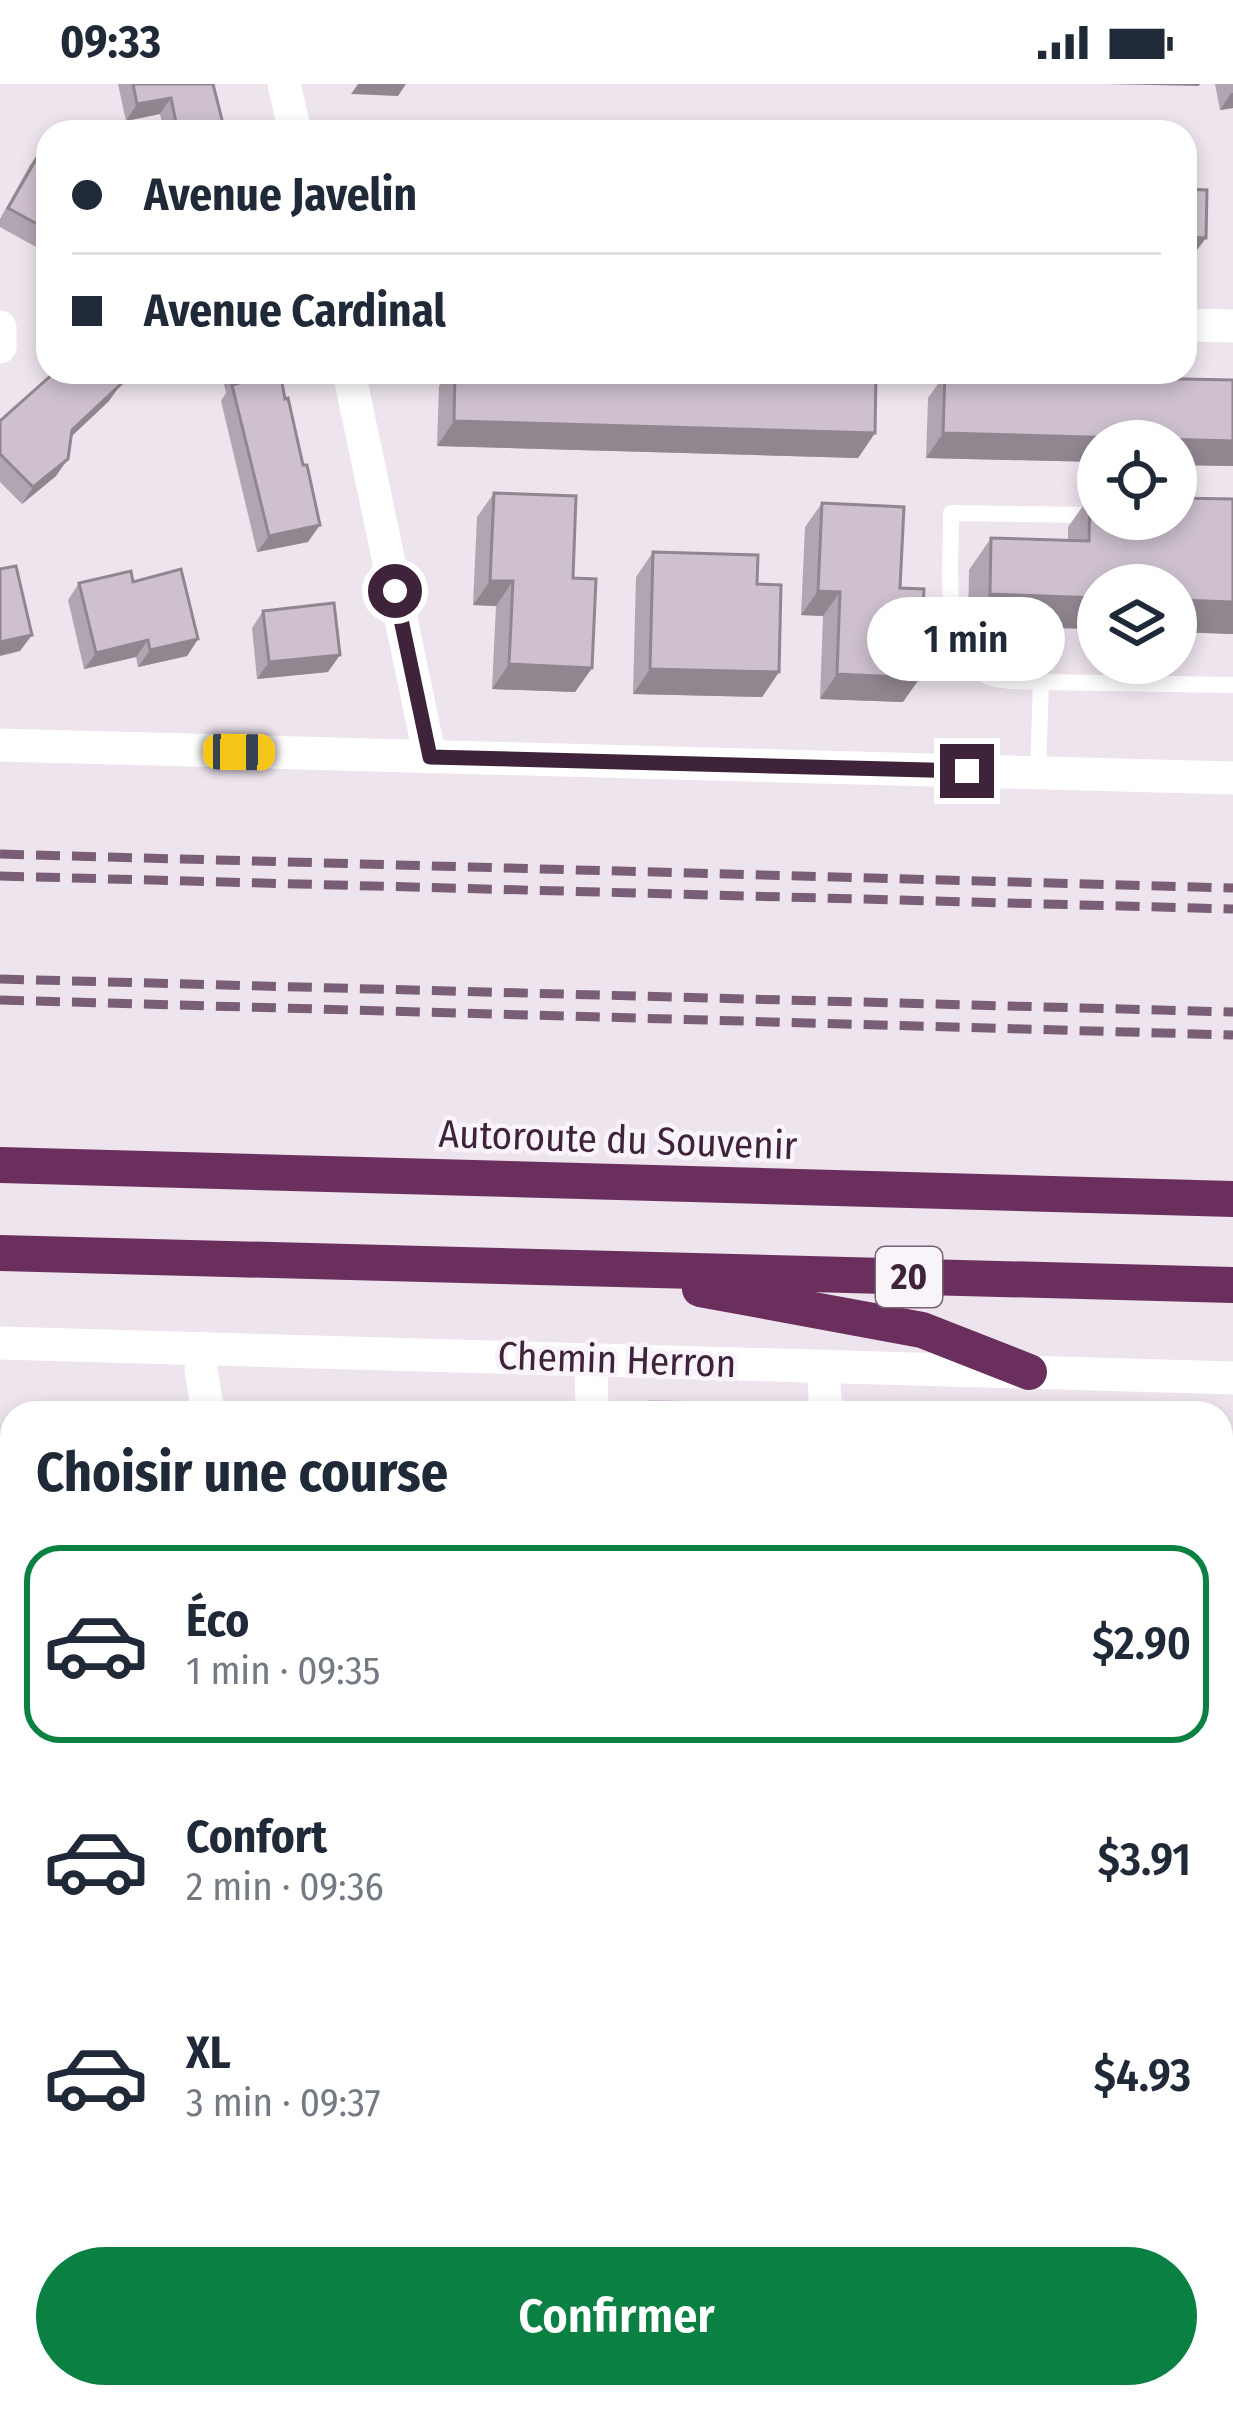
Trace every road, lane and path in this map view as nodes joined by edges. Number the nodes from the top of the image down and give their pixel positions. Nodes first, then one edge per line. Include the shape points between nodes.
1 (284, 84) edge
2 (292, 120) edge
3 (1197, 325) edge
4 (1233, 326) edge
5 (0, 327) edge
6 (0, 347) edge
7 (352, 384) edge
8 (1077, 515) edge
9 (1041, 682) junction
10 (1233, 685) edge
11 (0, 745) edge
12 (430, 757) junction
13 (1038, 773) junction
14 (1233, 778) edge
15 (0, 1165) edge
16 (1233, 1199) edge
17 (0, 1253) edge
18 (584, 1268) junction
19 (1233, 1285) edge
20 (0, 1343) edge
21 (202, 1348) junction
22 (591, 1359) junction
23 (823, 1366) junction
24 (1029, 1372) junction
25 (1233, 1378) edge
26 (206, 1401) edge
27 (592, 1401) edge
28 (825, 1401) edge

1 - 2 main road
3 - 4 main road
5 - 6 main road
7 - 12 main road
8 - 9 lane via 951,513 952,614 963,653 988,677
9 - 10 lane
9 - 13 lane
11 - 12 main road
12 - 13 main road
13 - 14 main road
15 - 16 highway, Autoroute du Souvenir / 20
17 - 18 highway, 20
18 - 19 highway, 20
18 - 24 highway via 922,1330
20 - 21 main road, Chemin Herron
21 - 22 main road, Chemin Herron
21 - 26 main road
22 - 23 main road, Chemin Herron
22 - 27 main road
23 - 24 main road, Chemin Herron
23 - 28 main road
24 - 25 main road, Chemin Herron

